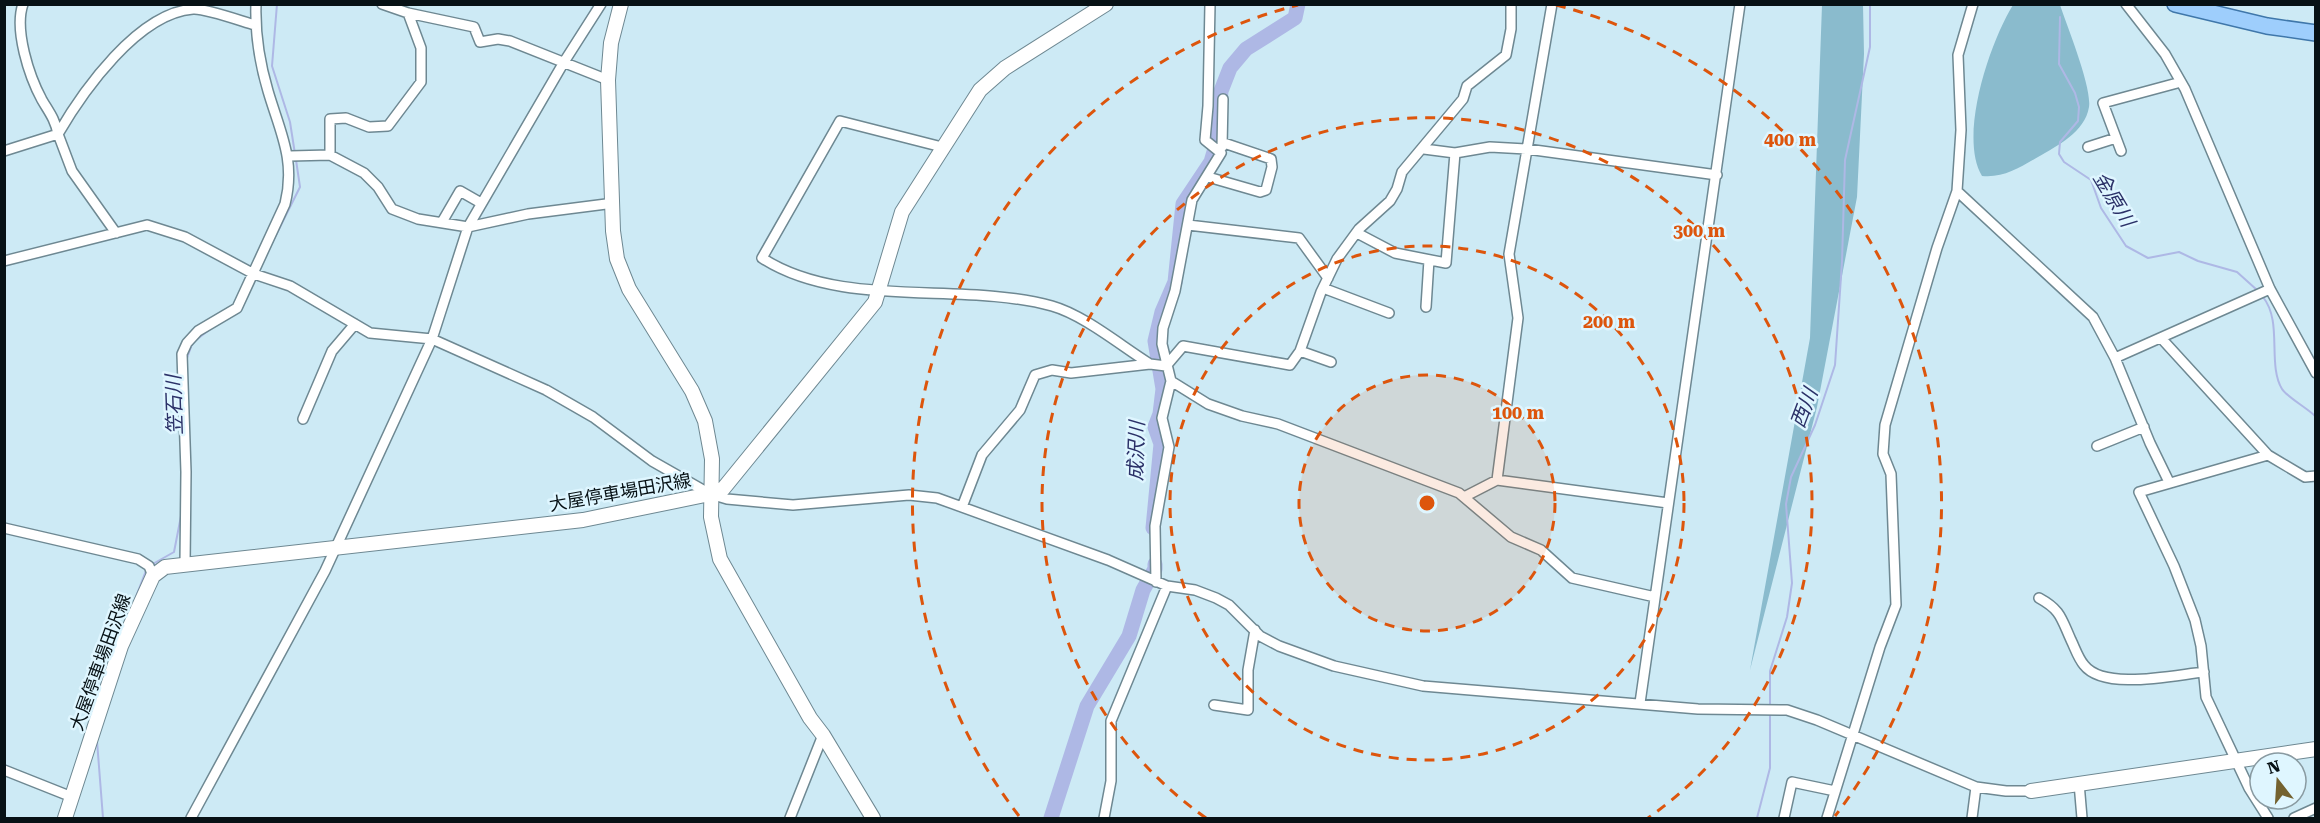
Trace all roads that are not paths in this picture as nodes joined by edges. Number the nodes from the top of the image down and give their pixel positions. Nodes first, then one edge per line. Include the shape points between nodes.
1 (23, 4) edge
2 (256, 4) edge
3 (382, 4) edge
4 (601, 4) edge
5 (621, 4) edge
6 (1106, 4) edge
7 (1210, 4) edge
8 (1511, 4) edge
9 (1552, 4) edge
10 (1740, 4) edge
11 (1973, 4) edge
12 (2126, 4) edge
13 (2175, 4) edge
14 (2198, 7) edge
15 (408, 13) junction
16 (255, 25) junction
17 (2316, 33) edge
18 (564, 62) junction
19 (608, 80) junction
20 (2181, 82) junction
21 (1223, 99) dead end
22 (57, 134) junction
23 (2116, 138) junction
24 (942, 147) junction
25 (2088, 147) dead end
26 (1221, 149) junction
27 (1424, 149) junction
28 (1527, 149) junction
29 (4, 151) edge
30 (2121, 151) dead end
31 (1455, 153) junction
32 (330, 155) junction
33 (290, 156) junction
34 (1717, 175) junction
35 (1208, 177) junction
36 (1957, 191) junction
37 (482, 203) junction
38 (614, 203) junction
39 (442, 222) junction
40 (1188, 225) junction
41 (468, 227) junction
42 (116, 233) junction
43 (1357, 233) junction
44 (1429, 260) junction
45 (4, 261) edge
46 (254, 274) junction
47 (1328, 278) junction
48 (1323, 288) junction
49 (2270, 289) junction
50 (880, 290) junction
51 (1426, 307) dead end
52 (1389, 313) dead end
53 (355, 324) junction
54 (2161, 338) junction
55 (432, 339) junction
56 (1300, 351) junction
57 (2115, 358) junction
58 (1331, 362) dead end
59 (1150, 364) junction
60 (1163, 365) junction
61 (2316, 374) edge
62 (1171, 381) junction
63 (303, 419) dead end
64 (2144, 427) junction
65 (2097, 446) dead end
66 (2268, 455) junction
67 (2316, 476) edge
68 (1497, 480) junction
69 (2169, 482) junction
70 (710, 494) junction
71 (1464, 497) junction
72 (1668, 503) junction
73 (962, 507) junction
74 (4, 528) edge
75 (334, 549) junction
76 (185, 564) junction
77 (153, 576) junction
78 (1154, 581) junction
79 (1167, 586) junction
80 (1655, 597) junction
81 (2039, 598) dead end
82 (1255, 630) junction
83 (2204, 672) junction
84 (1640, 703) junction
85 (1214, 705) dead end
86 (823, 735) junction
87 (1851, 736) junction
88 (2316, 749) edge
89 (2236, 760) junction
90 (4, 770) edge
91 (2079, 783) junction
92 (1976, 787) junction
93 (1835, 791) junction
94 (2031, 791) joint
95 (72, 797) junction
96 (2316, 808) edge
97 (66, 819) edge
98 (191, 819) edge
99 (790, 819) edge
100 (873, 819) edge
101 (1104, 819) edge
102 (1784, 819) edge
103 (1827, 819) edge
104 (1972, 819) edge
105 (2082, 819) edge
106 (2268, 819) edge
107 (2294, 819) edge

1 - 22 street via 19,27 23,51 38,92 55,121
2 - 16 street
3 - 15 street
4 - 18 street
5 - 19 main road via 611,43
6 - 24 main road, 大屋停車場田沢線 via 989,80
7 - 26 street via 1205,140
8 - 27 street via 1506,55 1467,86 1463,99
9 - 28 street
10 - 34 street
11 - 36 street via 1958,55 1961,130
12 - 20 street via 2165,54
13 - 14 main road
14 - 17 main road via 2267,26
15 - 18 street via 474,27 480,42 510,41
15 - 32 street via 421,48 421,82 388,126 369,127 346,118 330,119
16 - 22 street via 193,9 151,24 104,67
16 - 33 street via 268,90
18 - 19 street
18 - 37 street
19 - 38 main road
20 - 23 street via 2103,103
20 - 49 street
21 - 26 street
22 - 29 street
22 - 42 street via 72,171
23 - 25 street
23 - 30 street
24 - 50 main road, 大屋停車場田沢線 via 902,212
24 - 50 street via 840,121 762,258 799,277
26 - 35 street
26 - 35 street via 1271,159 1266,190 1260,192
27 - 31 street
27 - 43 street via 1402,172 1390,201
28 - 31 street via 1490,147
28 - 34 street
28 - 68 street via 1509,254 1518,318
31 - 44 street via 1446,263
32 - 33 street
32 - 39 street via 364,173 392,209 418,219
33 - 46 street via 285,204
34 - 72 street
35 - 40 street via 1192,200
36 - 57 street via 2093,317
36 - 87 street via 1885,425 1883,454 1891,474 1896,605
37 - 39 street via 460,191
37 - 41 street
38 - 41 street via 528,214
38 - 70 main road via 615,245 622,274 692,391 705,421 712,459
39 - 41 street
40 - 47 street via 1299,238
40 - 60 street via 1163,328
41 - 55 street
42 - 45 street
42 - 46 street via 147,225 185,237
43 - 44 street via 1395,253
43 - 47 street
44 - 51 street
46 - 53 street via 290,286
46 - 76 street via 237,308 198,331 182,354
47 - 48 street
48 - 52 street
48 - 56 street
49 - 54 street
49 - 61 street
50 - 59 street via 1053,306
50 - 70 main road, 大屋停車場田沢線 via 875,302 723,489
53 - 55 street via 370,333
53 - 63 street via 332,351
54 - 57 street
54 - 66 street
55 - 70 street via 546,390 593,417 652,461
55 - 75 street
56 - 58 street
56 - 60 street via 1290,365 1183,346
57 - 64 street
59 - 60 street
59 - 73 street via 1071,373 1052,370 1035,375 1020,410 982,455
60 - 62 street
62 - 71 street via 1208,404 1278,424 1370,461 1431,480
62 - 78 street via 1162,418 1169,447 1155,526
64 - 65 street
64 - 69 street
66 - 67 street via 2305,477
66 - 69 street
68 - 71 street
68 - 72 street
69 - 83 street via 2139,492 2195,620
70 - 73 street via 793,505 909,495 937,498
70 - 75 main road, 大屋停車場田沢線 via 583,520
70 - 86 main road via 720,559
71 - 80 street via 1511,537 1542,550 1572,578
72 - 80 street
73 - 78 street
74 - 77 street via 138,559 149,566
75 - 76 main road, 大屋停車場田沢線
75 - 98 street via 314,594
76 - 77 main road, 大屋停車場田沢線 via 165,567
77 - 95 main road, 大屋停車場田沢線 via 121,646
78 - 79 street
79 - 82 street via 1216,598
79 - 101 street via 1111,721 1111,781
80 - 84 street
81 - 83 street via 2056,608 2083,665 2093,673 2126,680
82 - 84 street via 1279,646 1334,666 1423,686
82 - 85 street via 1248,670 1248,710
83 - 89 street via 2206,696
84 - 87 street via 1721,710 1787,710
86 - 99 street
86 - 100 main road
87 - 92 street
87 - 93 street
88 - 89 main road
89 - 91 main road
89 - 106 street
90 - 95 street
91 - 94 main road
91 - 105 street
92 - 94 street
92 - 104 street
93 - 102 street via 1792,782
93 - 103 street
95 - 97 main road, 大屋停車場田沢線
96 - 107 street

